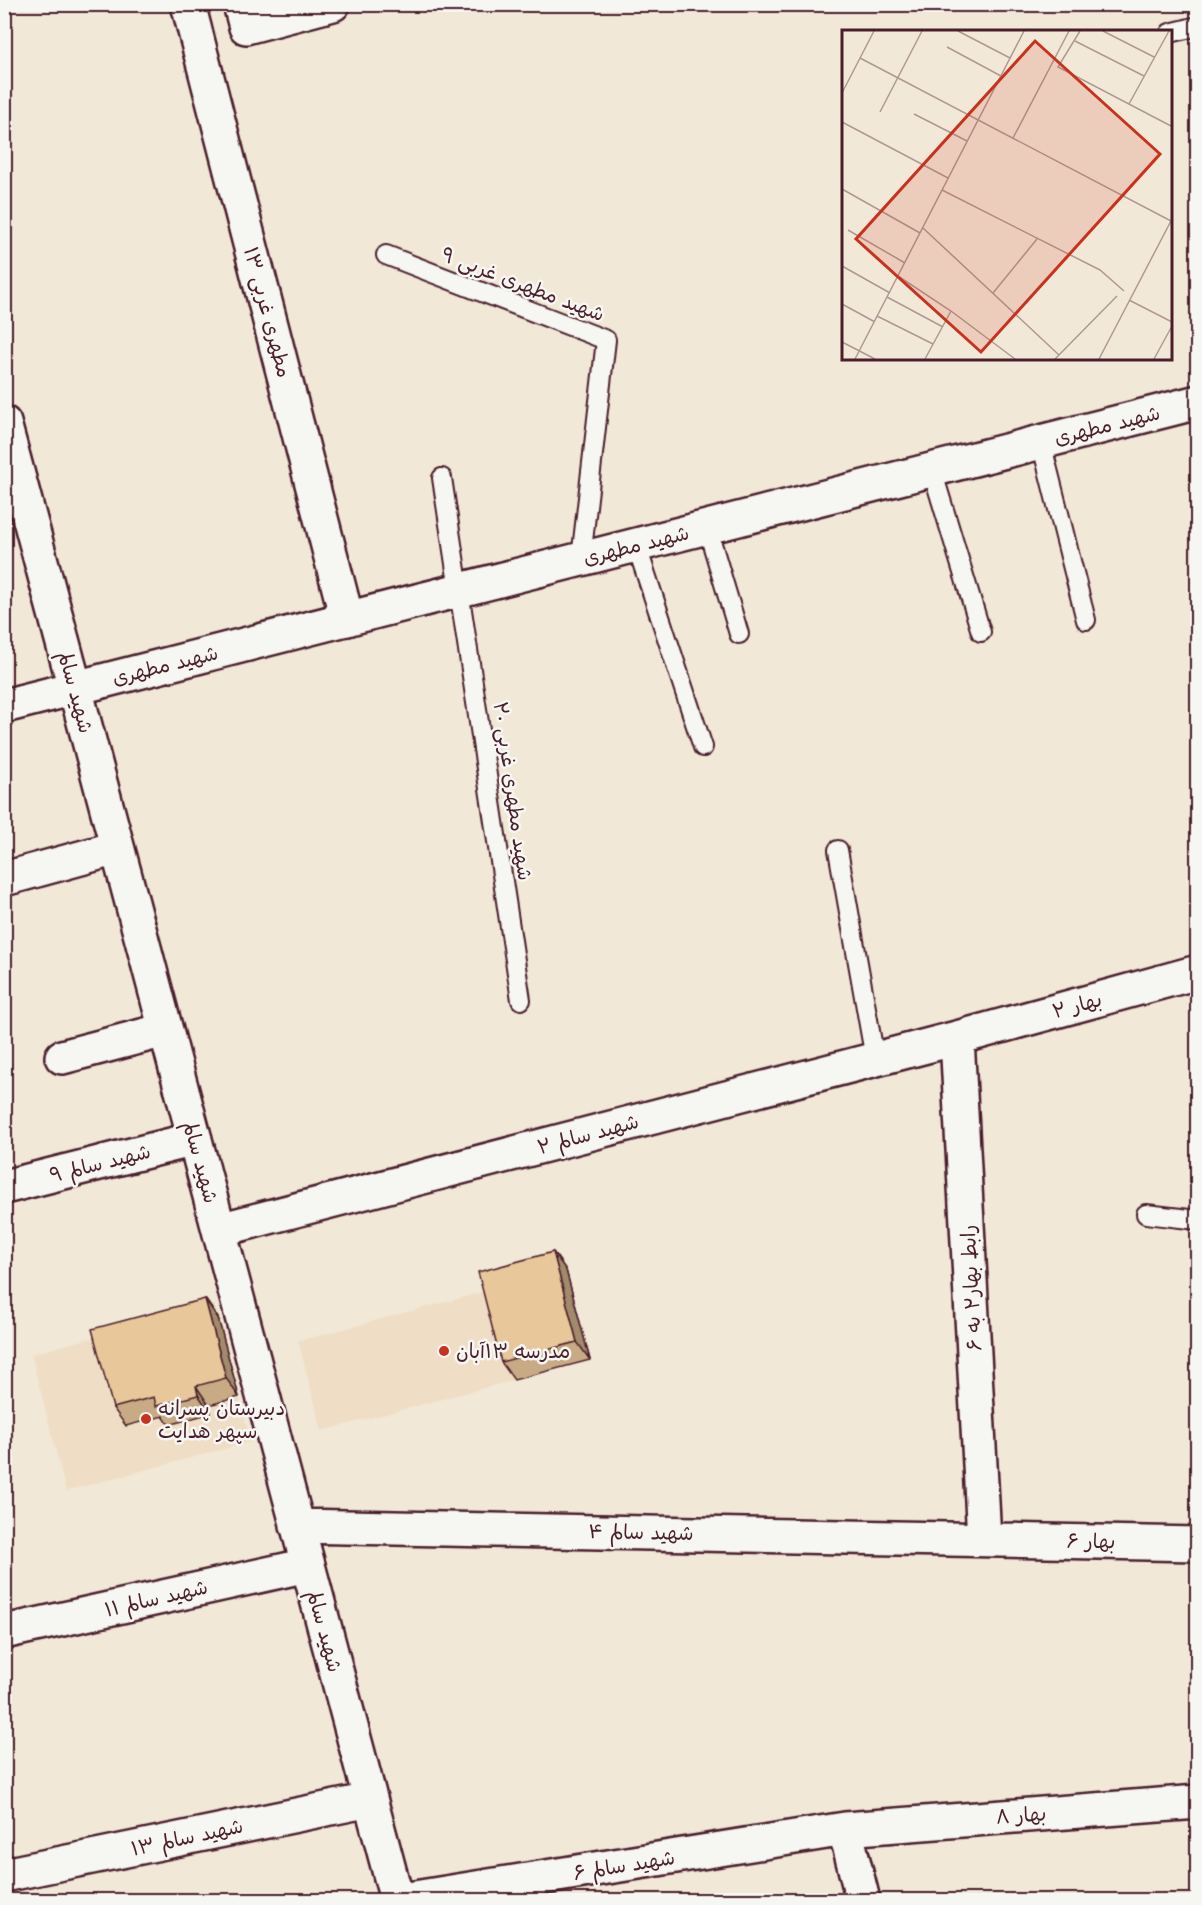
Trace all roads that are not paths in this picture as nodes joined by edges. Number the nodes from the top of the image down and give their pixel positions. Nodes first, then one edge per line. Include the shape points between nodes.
1 (188, 4) edge
2 (240, 4) edge
3 (333, 4) edge
4 (1197, 26) edge
5 (1172, 32) edge
6 (386, 255) dead end
7 (1174, 408) edge
8 (4, 423) edge
9 (1041, 442) junction
10 (932, 470) junction
11 (441, 478) dead end
12 (706, 527) junction
13 (636, 544) junction
14 (581, 559) junction
15 (460, 590) junction
16 (347, 619) junction
17 (1086, 620) dead end
18 (981, 632) dead end
19 (739, 634) dead end
20 (75, 688) junction
21 (4, 706) edge
22 (703, 747) dead end
23 (117, 848) junction
24 (838, 850) dead end
25 (4, 879) edge
26 (1197, 972) edge
27 (521, 1000) dead end
28 (165, 1030) junction
29 (957, 1038) junction
30 (62, 1057) dead end
31 (875, 1059) junction
32 (195, 1139) junction
33 (4, 1187) edge
34 (1146, 1214) dead end
35 (1197, 1220) edge
36 (219, 1230) junction
37 (297, 1526) junction
38 (984, 1539) junction
39 (1197, 1544) edge
40 (308, 1565) junction
41 (4, 1632) edge
42 (370, 1800) junction
43 (1197, 1802) edge
44 (845, 1829) junction
45 (4, 1875) edge
46 (397, 1900) edge
47 (402, 1900) edge
48 (863, 1900) edge

1 - 16 street, مطهری غربی ۱۳
2 - 3 street via 246,27
4 - 5 lane
6 - 14 lane, شهید مطهری غربی ۹ via 606,340
7 - 9 street, شهید مطهری
8 - 20 street, شهید سالم
9 - 10 street, شهید مطهری
9 - 17 lane
10 - 12 street, شهید مطهری
10 - 18 lane
11 - 15 lane, شهید مطهری غربی ۲۰
12 - 13 street, شهید مطهری
12 - 19 lane
13 - 14 street, شهید مطهری
13 - 22 lane
14 - 15 street, شهید مطهری
15 - 16 street, شهید مطهری
15 - 27 lane, شهید مطهری غربی ۲۰
16 - 20 street, شهید مطهری
20 - 21 street, شهید مطهری
20 - 23 street, شهید سالم
23 - 25 street
23 - 28 street, شهید سالم
24 - 31 lane
26 - 29 street, بهار ۲
28 - 30 street
28 - 32 street, شهید سالم
29 - 31 street, شهید سالم ۲
29 - 38 street, رابط بهار۲ به ۶
31 - 36 street, شهید سالم ۲
32 - 33 street, شهید سالم ۹
32 - 36 street, شهید سالم
34 - 35 lane
36 - 37 street, شهید سالم
37 - 38 street, شهید سالم ۴
37 - 40 street, شهید سالم
38 - 39 street, بهار ۶
40 - 41 street, شهید سالم ۱۱
40 - 42 street, شهید سالم
42 - 45 street, شهید سالم ۱۳
42 - 46 street, شهید سالم
43 - 44 street, بهار ۸
44 - 47 street, شهید سالم ۶
44 - 48 street

